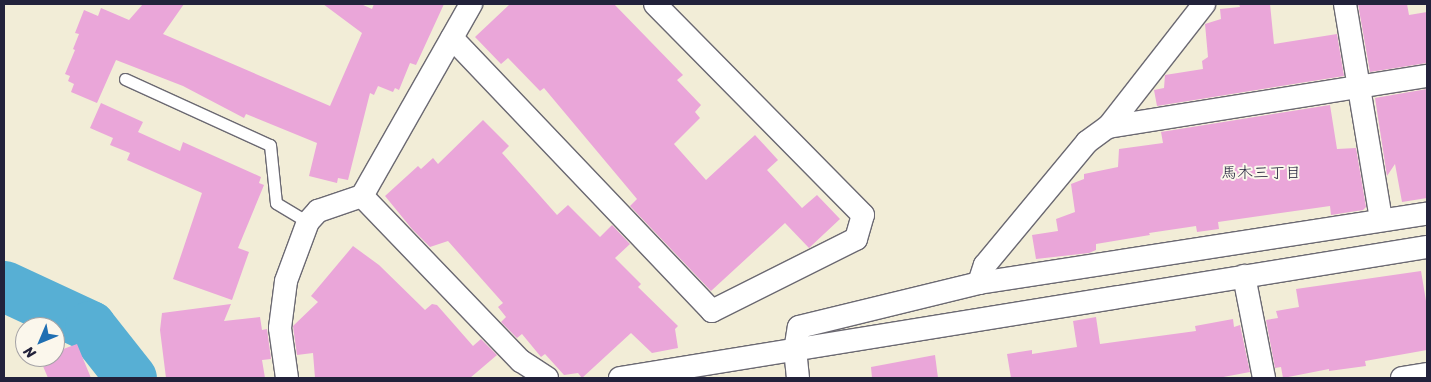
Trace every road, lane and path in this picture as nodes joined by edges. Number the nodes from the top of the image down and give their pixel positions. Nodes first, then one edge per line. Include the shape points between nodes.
1 (471, 4) edge
2 (655, 4) edge
3 (1204, 4) edge
4 (1345, 4) edge
5 (452, 38) junction
6 (1427, 76) edge
7 (124, 79) dead end
8 (1359, 85) junction
9 (1108, 127) junction
10 (362, 196) junction
11 (1427, 214) edge
12 (1381, 220) junction
13 (308, 222) junction
14 (1427, 247) edge
15 (1244, 276) junction
16 (979, 283) junction
17 (795, 351) junction
18 (1427, 374) edge
19 (287, 378) edge
20 (546, 378) edge
21 (620, 378) edge
22 (798, 378) edge
23 (1264, 378) edge
24 (1402, 378) edge

1 - 5 street
2 - 5 street via 863,216 856,239 712,311
3 - 9 street
4 - 8 street
5 - 10 street
6 - 8 street
7 - 13 lane via 270,145 276,203
8 - 9 street
8 - 12 street
9 - 16 street via 1087,142 1075,156 985,265
10 - 13 street via 318,211
10 - 20 street via 522,361
11 - 12 street
12 - 16 street
13 - 19 street via 286,281 280,328
14 - 15 street
15 - 17 street
15 - 23 street
16 - 17 street via 799,327
17 - 21 street
17 - 22 street
18 - 24 street

